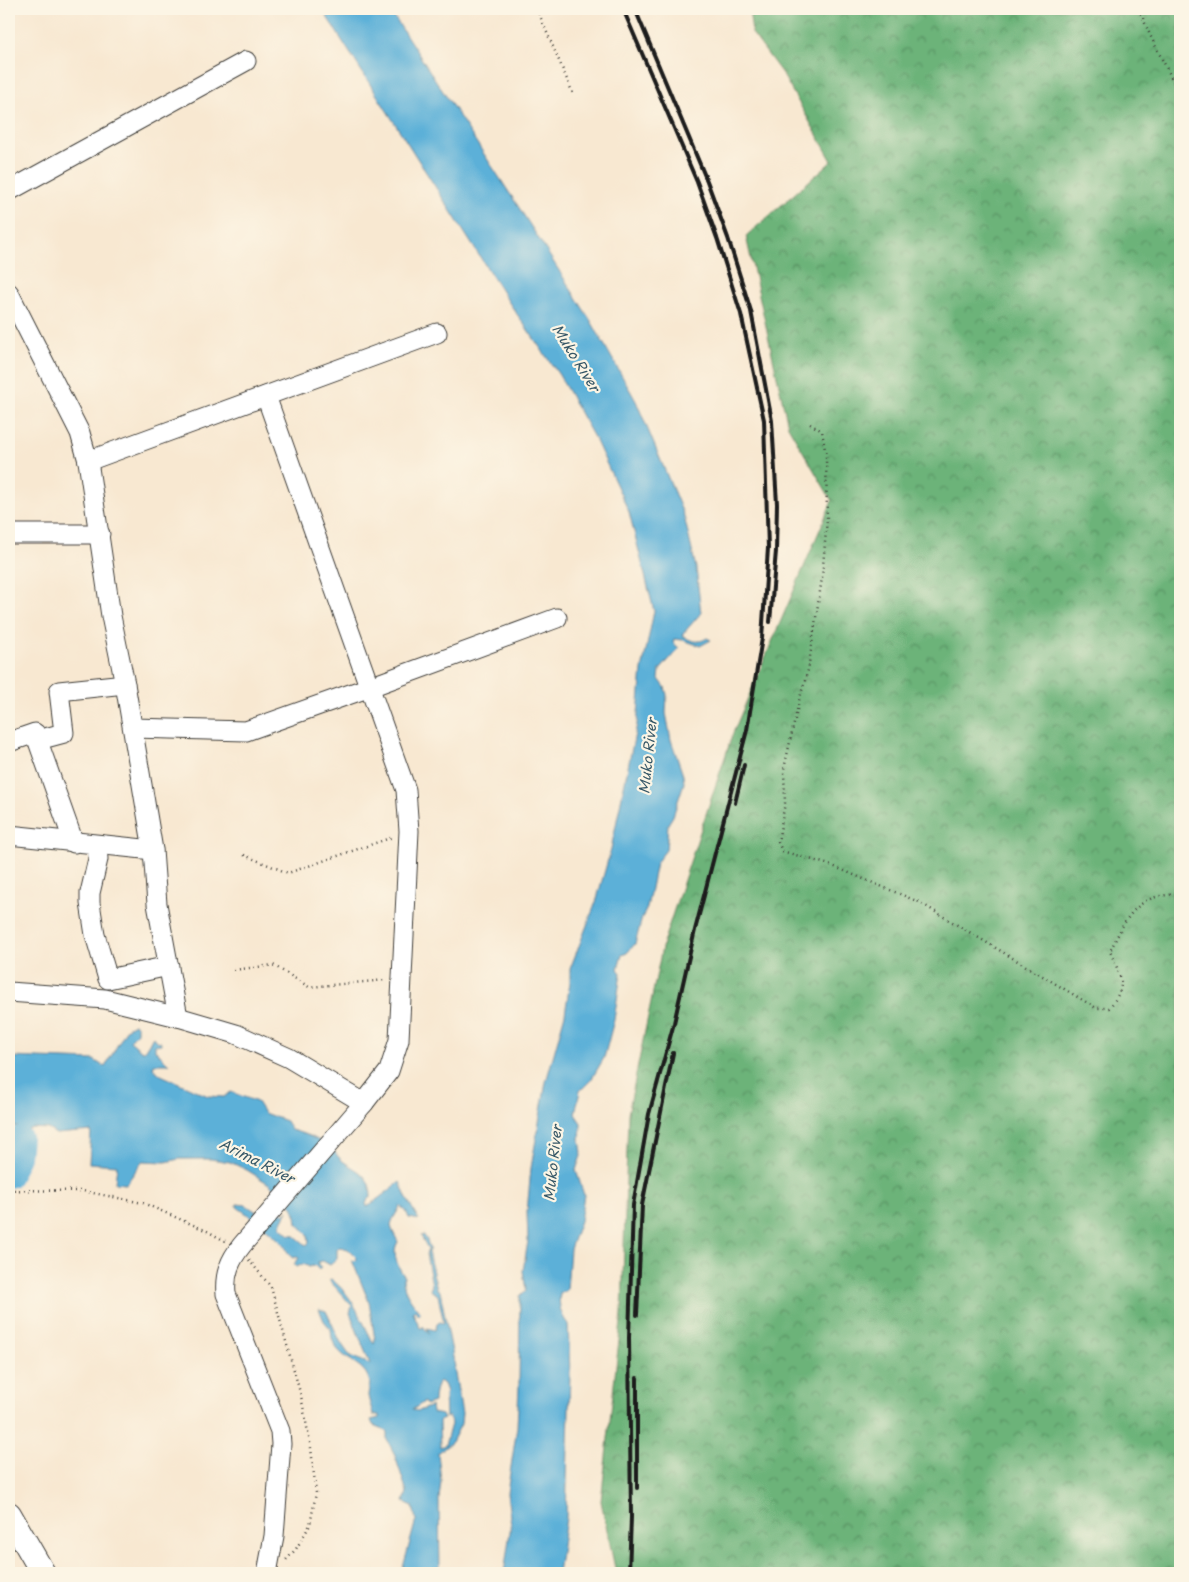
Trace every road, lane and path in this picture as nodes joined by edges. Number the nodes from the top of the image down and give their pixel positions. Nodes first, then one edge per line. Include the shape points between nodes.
1 (537, 9) edge
2 (1138, 9) edge
3 (246, 61) dead end
4 (1180, 95) edge
5 (574, 96) dead end
6 (9, 191) edge
7 (9, 293) edge
8 (13, 311) edge
9 (437, 333) dead end
10 (266, 396) junction
11 (810, 424) dead end
12 (88, 461) junction
13 (9, 534) edge
14 (100, 534) junction
15 (557, 618) dead end
16 (125, 684) junction
17 (370, 687) junction
18 (133, 728) junction
19 (38, 740) junction
20 (9, 742) edge
21 (409, 831) junction
22 (9, 834) edge
23 (74, 842) junction
24 (97, 845) junction
25 (154, 850) junction
26 (244, 855) dead end
27 (1180, 893) edge
28 (169, 966) junction
29 (234, 970) dead end
30 (402, 978) junction
31 (9, 992) edge
32 (178, 1017) junction
33 (360, 1107) junction
34 (9, 1190) edge
35 (25, 1191) dead end
36 (9, 1517) edge
37 (43, 1573) edge
38 (268, 1573) edge

1 - 5 path
2 - 4 path
3 - 6 street
7 - 8 street
8 - 12 street via 80,433
9 - 10 street
10 - 12 street
10 - 17 street
11 - 27 path via 822,431 826,456 827,519 808,670 784,769 785,803 778,842 782,851 830,865 919,902 1096,1008 1110,1008 1120,996 1122,982 1110,951 1136,906 1151,898
12 - 14 street
13 - 14 street
14 - 16 street via 110,616
15 - 17 street
16 - 18 street
16 - 19 street via 59,691 64,733
17 - 18 street via 246,731
17 - 21 street via 406,790
18 - 25 street
19 - 20 street via 35,733
19 - 23 street
21 - 26 path via 288,873
21 - 30 street
22 - 23 street
23 - 24 street
24 - 25 street
24 - 28 street via 98,860 90,903 95,936 108,979
25 - 28 street via 157,904
28 - 32 street
29 - 30 path via 273,965 309,987
30 - 33 street via 399,1040 389,1071
31 - 32 street via 104,999
32 - 33 street via 236,1034 289,1058
33 - 38 street via 242,1245 229,1264 225,1284 226,1294 280,1431 274,1536
34 - 35 path
36 - 37 main road

